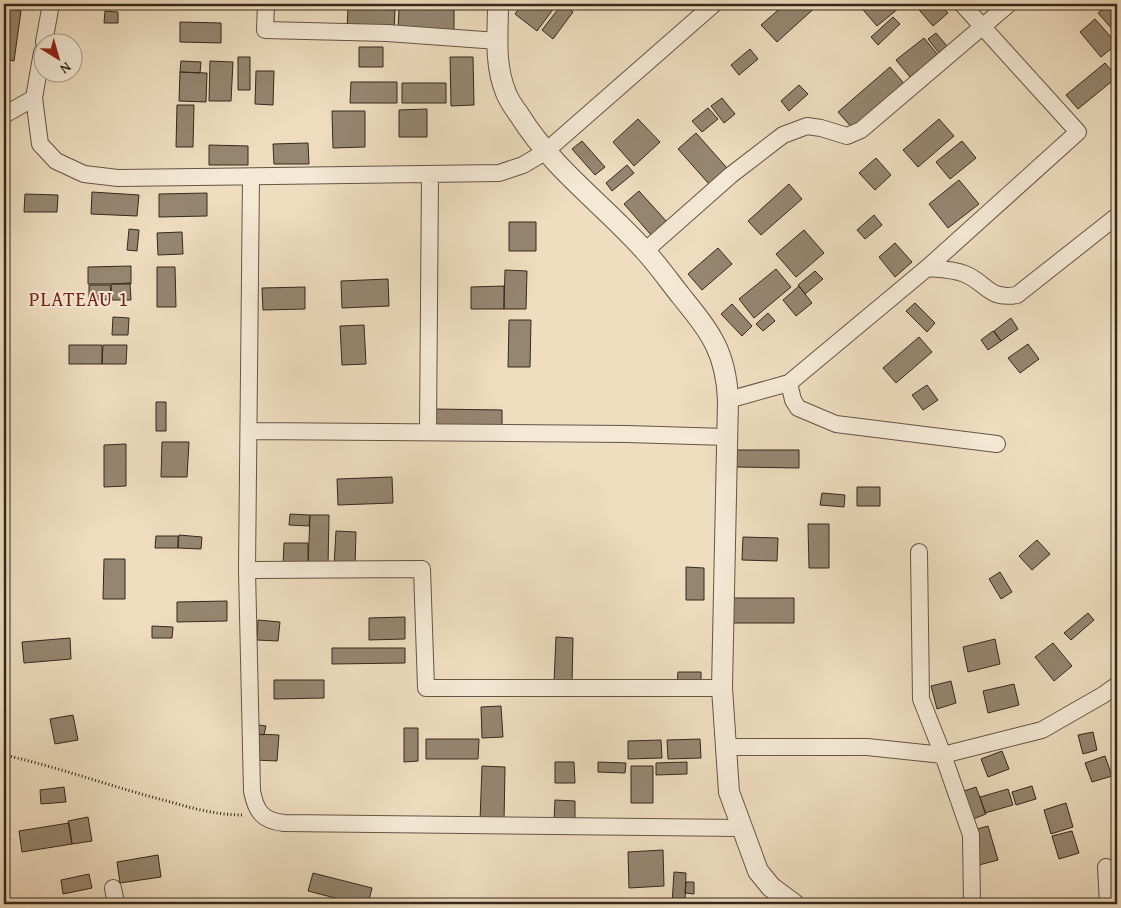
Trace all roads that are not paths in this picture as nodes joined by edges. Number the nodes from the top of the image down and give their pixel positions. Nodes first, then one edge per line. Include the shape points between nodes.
1 (51, 4) edge
2 (266, 4) edge
3 (498, 4) edge
4 (714, 4) edge
5 (962, 4) edge
6 (1009, 4) edge
7 (983, 27) junction
8 (46, 32) edge
9 (498, 41) junction
10 (37, 82) edge
11 (34, 98) junction
12 (4, 115) edge
13 (545, 152) junction
14 (430, 174) junction
15 (251, 177) junction
16 (1117, 216) edge
17 (645, 251) junction
18 (926, 268) junction
19 (789, 383) junction
20 (728, 400) junction
21 (249, 431) junction
22 (428, 432) junction
23 (727, 437) junction
24 (997, 444) dead end
25 (919, 552) dead end
26 (247, 570) junction
27 (1117, 685) edge
28 (722, 688) junction
29 (727, 747) junction
30 (943, 755) junction
31 (741, 828) junction
32 (1106, 867) dead end
33 (113, 888) dead end
34 (116, 904) edge
35 (794, 904) edge
36 (972, 904) edge
37 (1108, 904) edge

1 - 8 street
2 - 9 street via 265,30 387,33
3 - 9 street
4 - 13 street
5 - 7 street
6 - 7 street
7 - 17 street via 861,130 847,136 807,126 783,135 731,175
7 - 18 street via 1078,132
9 - 13 street via 497,64 506,94
10 - 11 street
11 - 12 street
11 - 15 street via 40,144 56,161 84,174 118,178
13 - 14 street via 523,165 499,172
13 - 17 street
14 - 15 street
14 - 22 street
15 - 21 street
16 - 18 street via 1017,295 1004,297 986,289 967,274
17 - 20 street via 714,340 727,381
18 - 19 street
19 - 20 street
19 - 24 street via 798,408 836,424
20 - 23 street
21 - 22 street
21 - 26 street
22 - 23 street
23 - 28 street
25 - 30 street via 921,699
26 - 28 street via 422,569 426,688
26 - 31 street via 252,792 262,815 275,822
27 - 30 street via 1042,730
28 - 29 street
29 - 30 street via 867,746
29 - 31 street via 729,792
30 - 36 street via 971,835
31 - 35 street via 758,871 771,887
32 - 37 street
33 - 34 street

